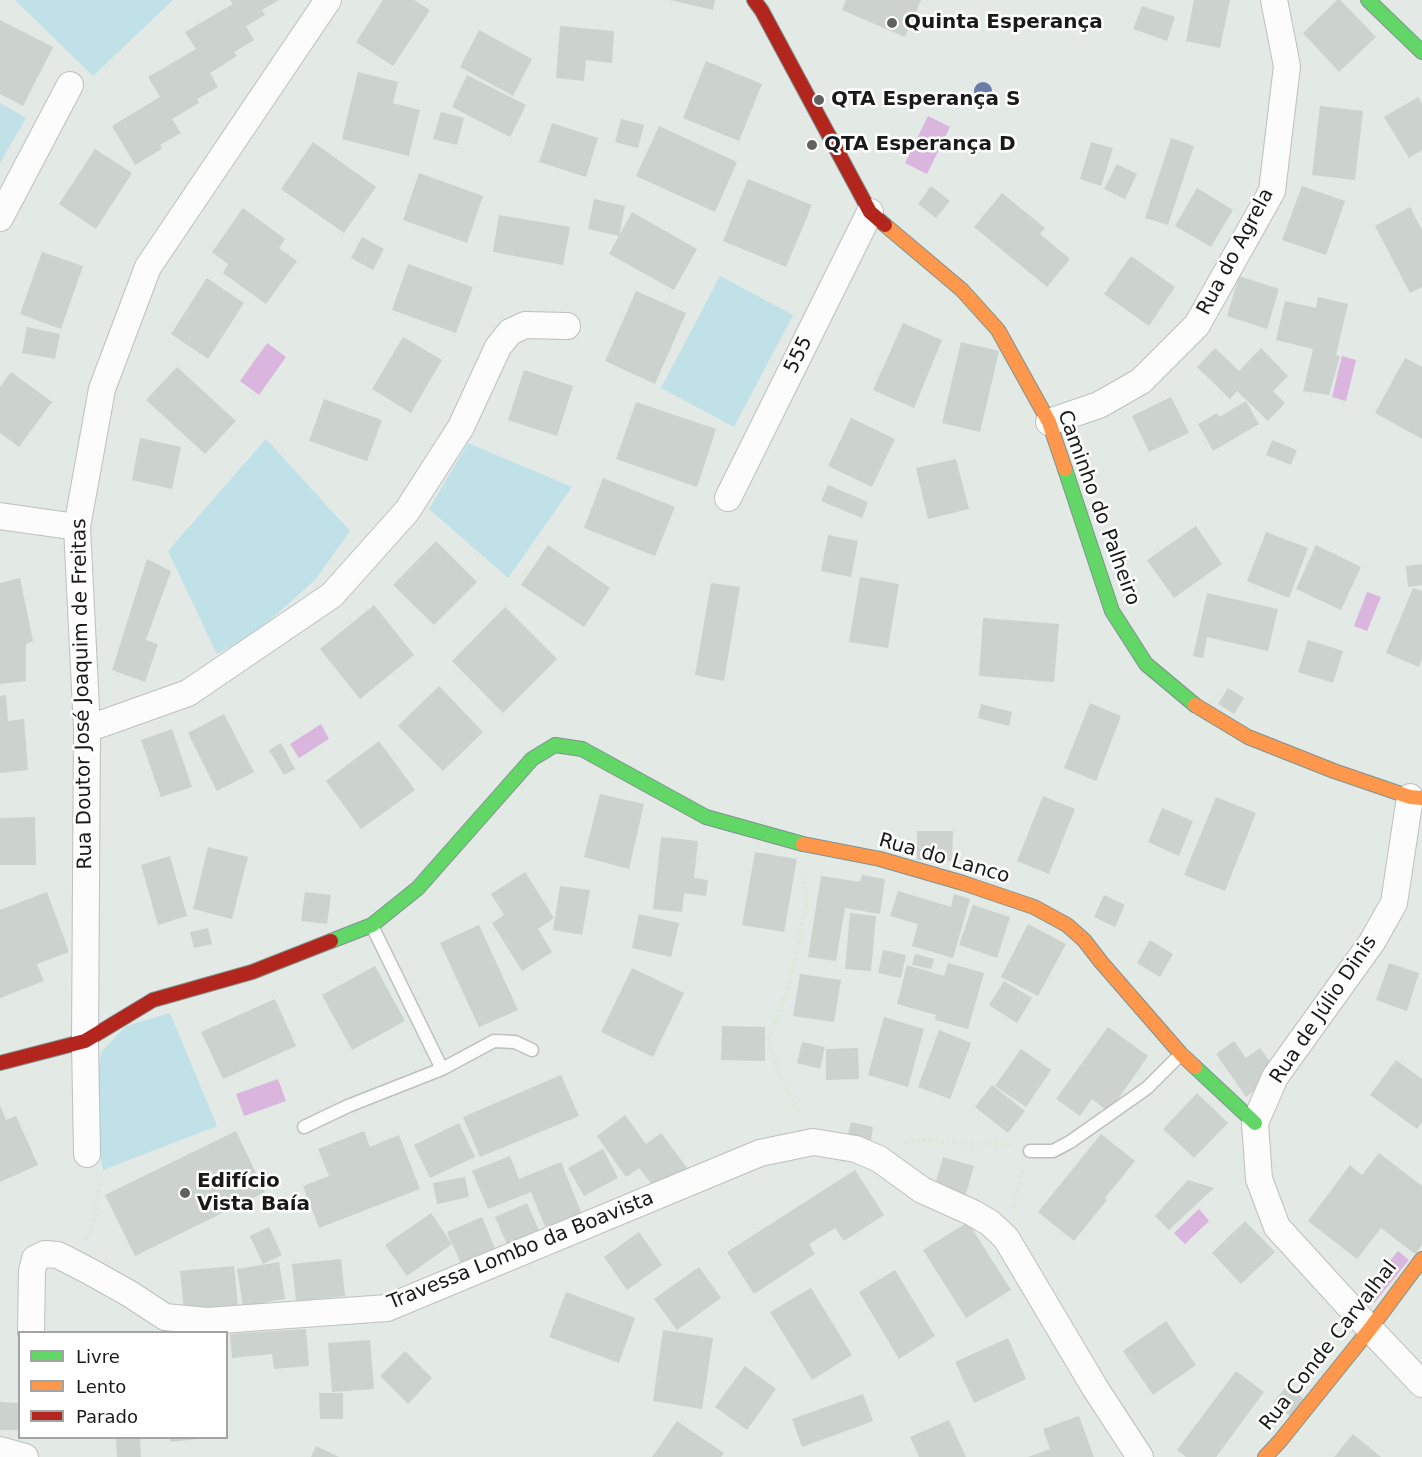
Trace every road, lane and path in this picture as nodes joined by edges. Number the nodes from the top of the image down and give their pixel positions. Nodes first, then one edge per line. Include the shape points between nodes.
1 (328, 0) edge
2 (774, 0) edge
3 (1274, 0) edge
4 (1368, 0) edge
5 (758, 5) edge
6 (1420, 47) edge
7 (70, 85) dead end
8 (870, 212) junction
9 (0, 218) edge
10 (567, 326) dead end
11 (1049, 422) junction
12 (728, 498) dead end
13 (0, 516) edge
14 (76, 527) junction
15 (87, 729) junction
16 (1416, 797) edge
17 (798, 843) junction
18 (372, 925) junction
19 (86, 1041) junction
20 (532, 1050) dead end
21 (1181, 1054) junction
22 (0, 1064) edge
23 (442, 1069) junction
24 (1255, 1122) junction
25 (304, 1127) dead end
26 (813, 1142) junction
27 (900, 1143) dead end
28 (1030, 1151) junction
29 (87, 1154) joint
30 (1006, 1238) junction
31 (58, 1255) junction
32 (1422, 1259) edge
33 (1370, 1329) junction
34 (31, 1331) edge
35 (1422, 1384) edge
36 (31, 1439) edge
37 (0, 1450) edge
38 (25, 1457) edge
39 (31, 1457) edge
40 (1140, 1457) edge
41 (1265, 1457) edge

1 - 14 street, Rua Doutor José Joaquim de Freitas via 148,267 102,389
2 - 5 lane
3 - 11 street, Rua do Agrela via 1287,66 1272,191 1197,325 1141,381 1100,405
4 - 6 street
5 - 8 street, Caminho do Palheiro
7 - 9 street
8 - 11 street, Caminho do Palheiro via 962,290 998,330
8 - 12 street, 555
10 - 15 street via 525,325 510,332 498,347 461,427 407,511 332,595 188,693
11 - 16 street, Caminho do Palheiro via 1112,611 1146,664 1197,707 1248,737 1334,771
13 - 14 street
14 - 15 street, Rua Doutor José Joaquim de Freitas
15 - 19 street, Rua Doutor José Joaquim de Freitas
16 - 24 street, Rua de Júlio Dinis via 1394,903 1372,942 1275,1077
17 - 18 street, Rua do Lanco via 706,817 582,749 555,745 532,759 418,888
17 - 21 street, Rua do Lanco via 880,859 963,883 1034,907 1067,925
17 - 26 path via 807,903 788,988 768,1041 780,1076
18 - 19 street via 252,972 153,1000
18 - 23 lane
19 - 22 street
19 - 29 street
20 - 23 lane via 515,1042 494,1041
21 - 24 street, Rua do Lanco
21 - 28 lane via 1147,1088 1070,1142 1053,1151
23 - 25 lane
24 - 33 street, Rua de Júlio Dinis via 1258,1179 1277,1227
26 - 30 street via 856,1149 879,1159 922,1190 990,1223
26 - 31 street, Travessa Lombo da Boavista via 760,1153 387,1308 207,1322 165,1317
27 - 28 path via 922,1140 1003,1145
28 - 30 path
29 - 31 path via 100,1178 95,1216 89,1235 76,1248
30 - 40 street
31 - 34 street via 45,1254 35,1259
32 - 33 street, Rua Conde Carvalhal
33 - 35 street, Rua de Júlio Dinis
33 - 41 street, Rua Conde Carvalhal
36 - 39 street
37 - 38 street

